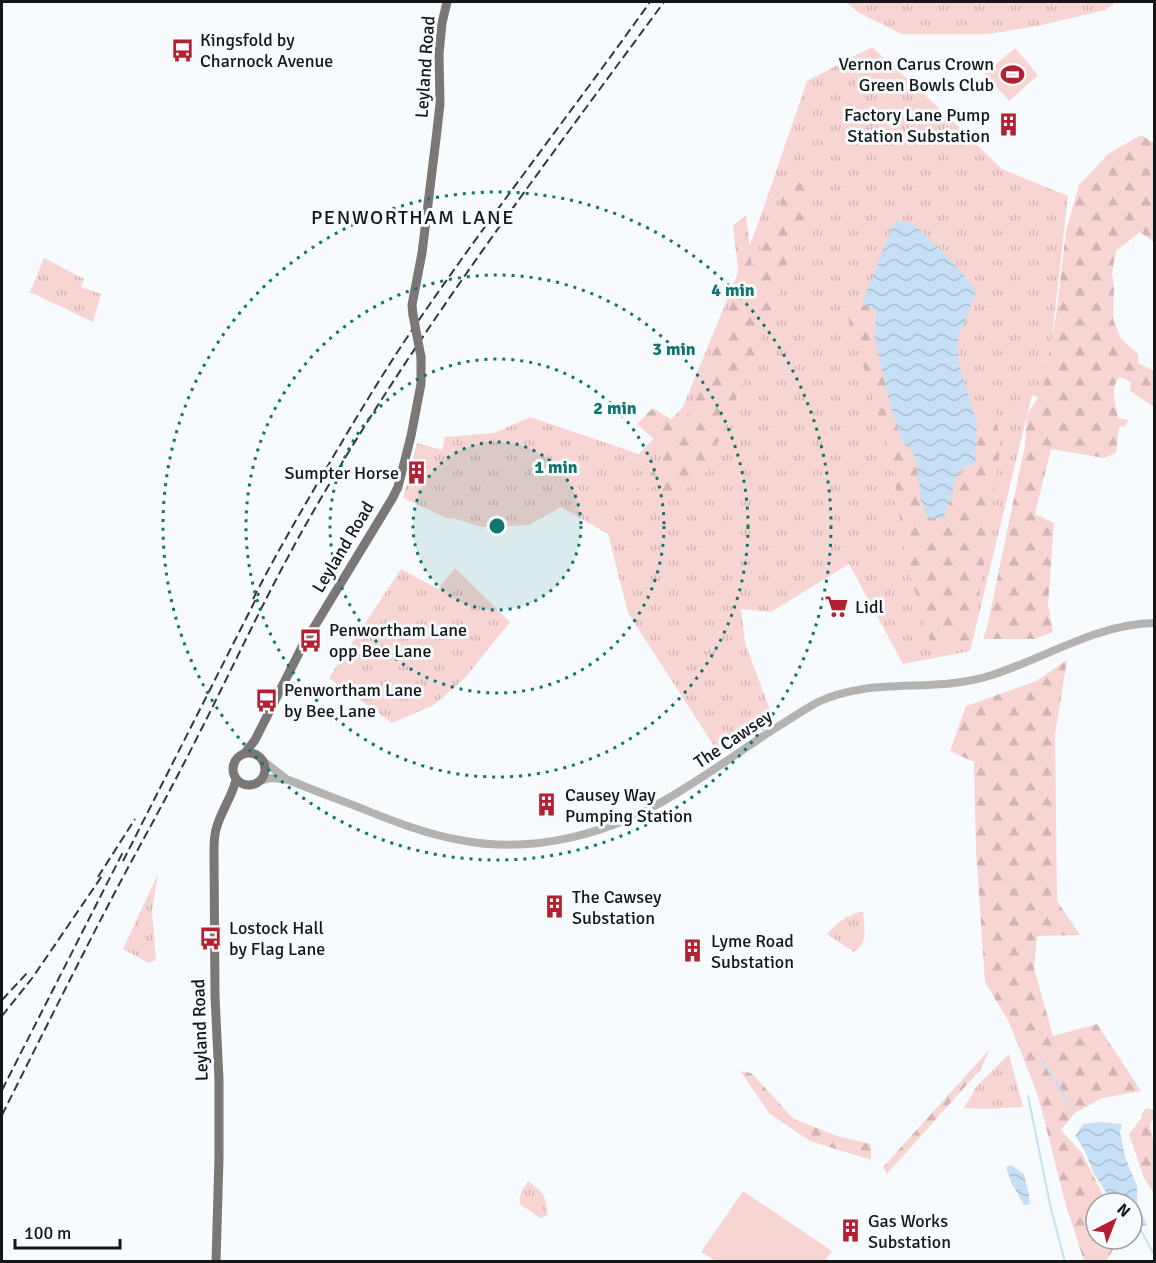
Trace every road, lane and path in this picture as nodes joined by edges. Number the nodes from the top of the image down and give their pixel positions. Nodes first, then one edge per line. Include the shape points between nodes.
1 (447, 2) edge
2 (1155, 623) edge
3 (255, 740) junction
4 (245, 753) junction
5 (259, 758) junction
6 (236, 780) junction
7 (289, 780) junction
8 (260, 781) junction
9 (249, 786) junction
10 (228, 801) junction
11 (216, 1262) edge

1 - 3 main road, Leyland Road, bridge via 439,54 436,139 412,305 421,357 421,384 398,487 302,647
2 - 7 street, The Cawsey via 1108,630 972,681 840,694 798,714 657,806 613,826 557,840 514,844 461,841 414,829
3 - 4 main road, Leyland Road
3 - 5 main road
4 - 5 main road
4 - 6 main road via 233,764
5 - 7 street, The Cawsey
5 - 8 main road via 265,765
6 - 9 main road
6 - 10 main road, Leyland Road
7 - 8 street, The Cawsey
8 - 9 main road
9 - 10 main road
10 - 11 main road, Leyland Road via 216,830 213,872 219,1158

